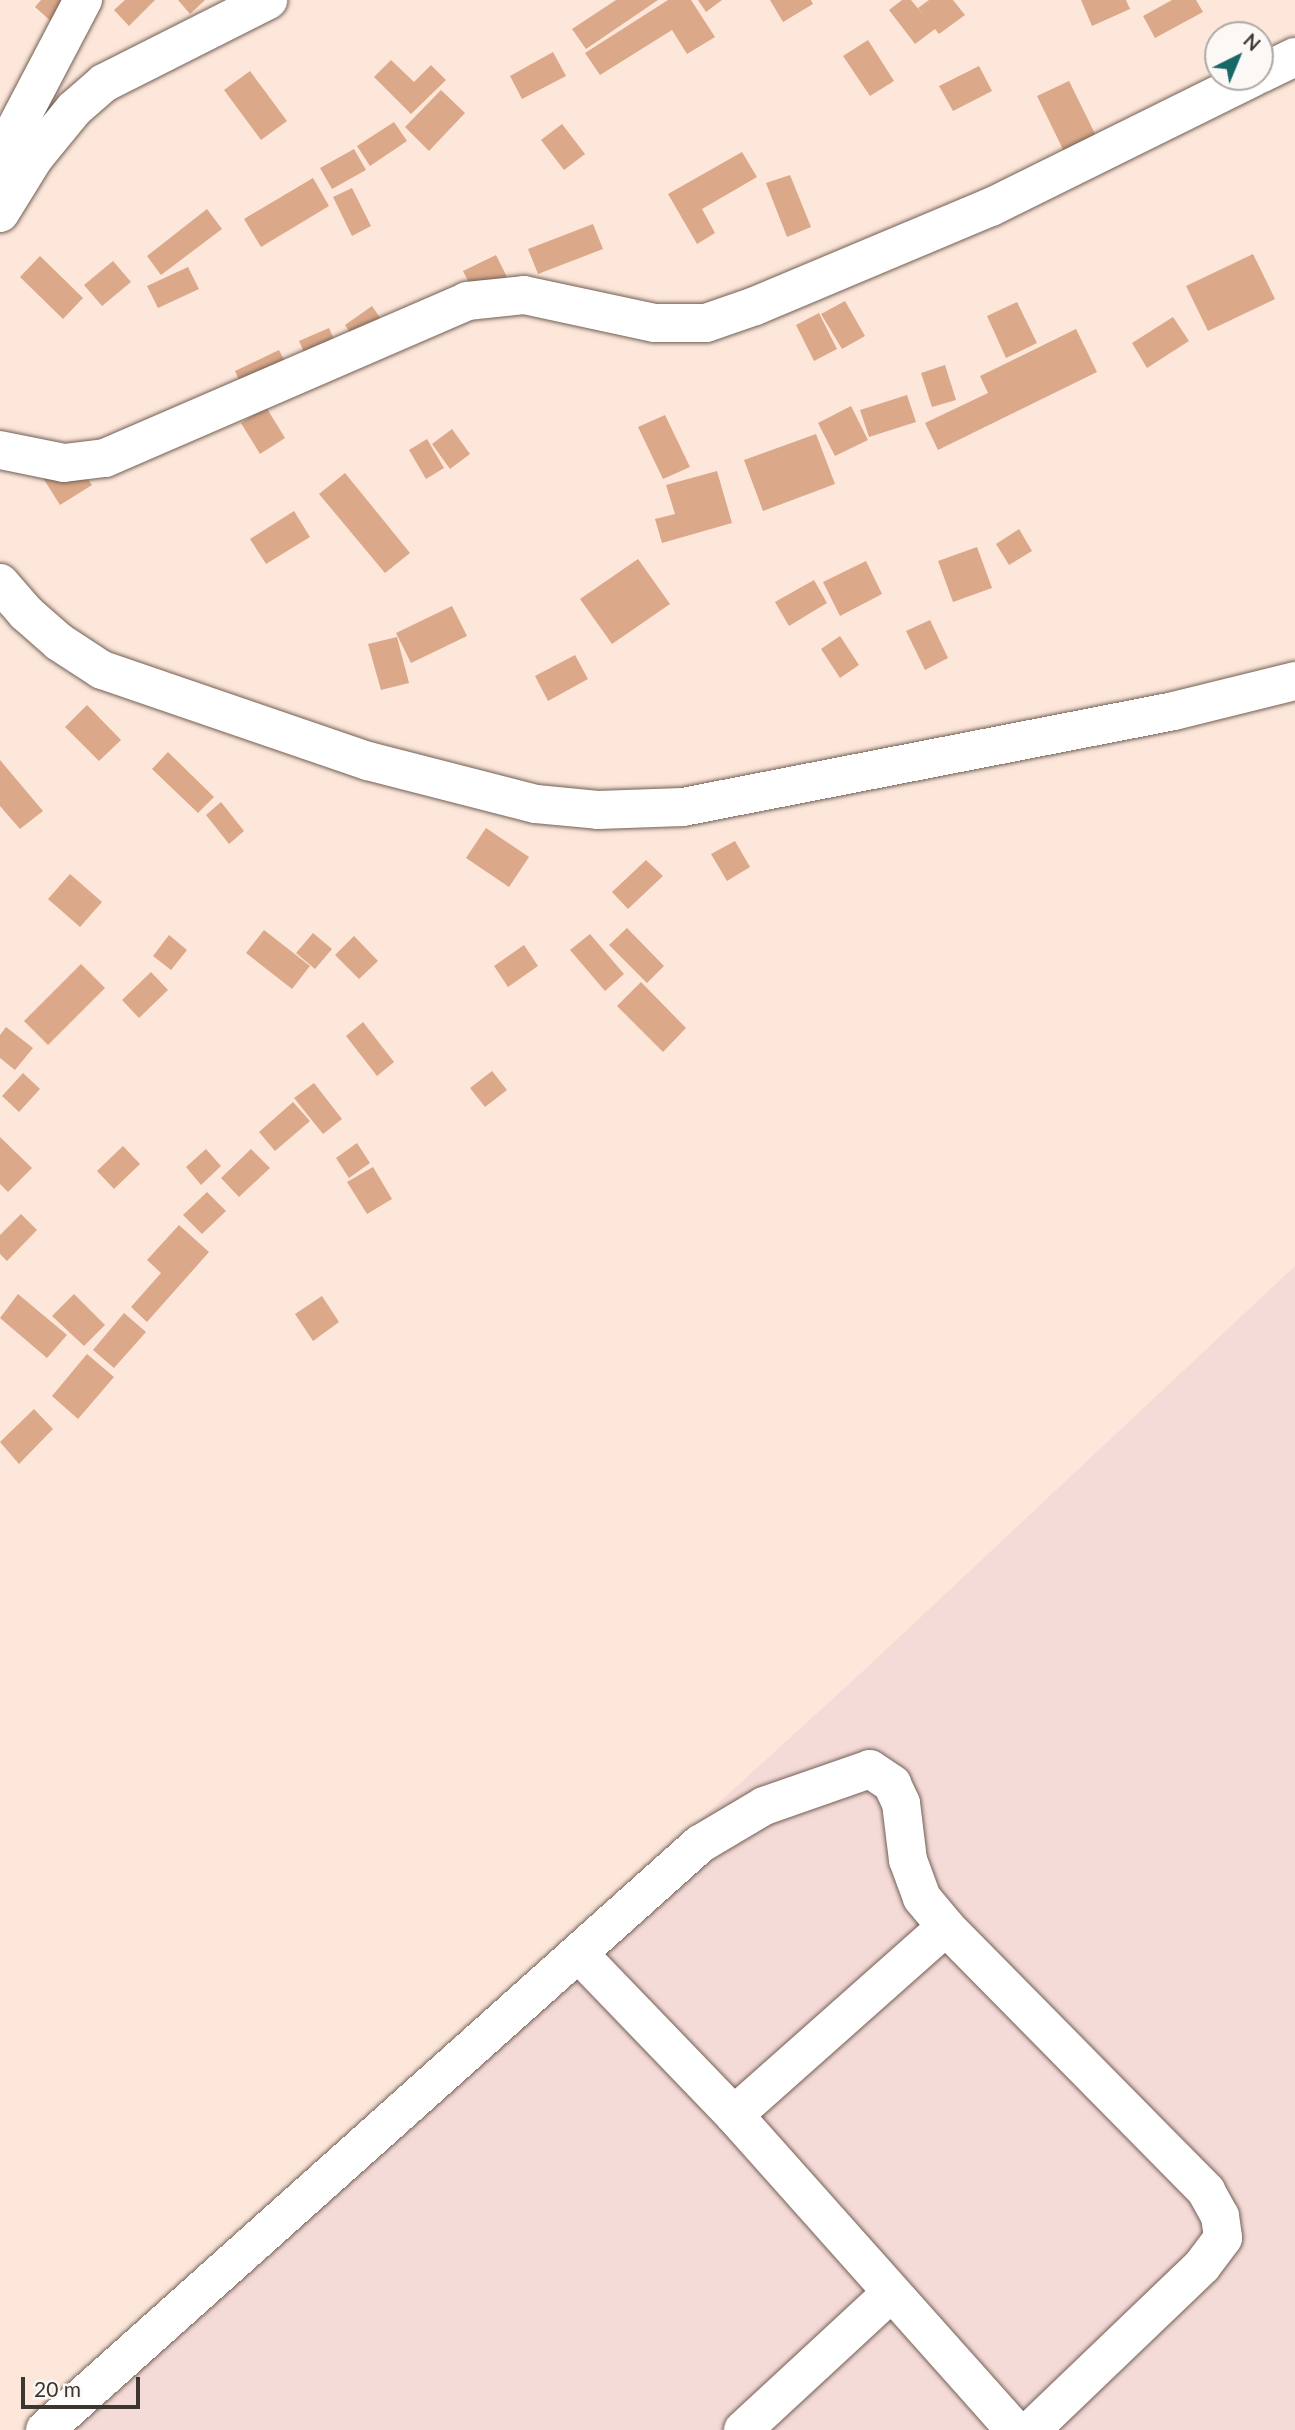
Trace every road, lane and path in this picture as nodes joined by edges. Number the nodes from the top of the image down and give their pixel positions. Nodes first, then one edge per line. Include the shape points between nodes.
1 (83, 0) edge
2 (268, 0) edge
3 (1295, 57) edge
4 (1274, 67) edge
5 (1226, 91) edge
6 (10, 197) edge
7 (0, 450) edge
8 (0, 583) edge
9 (1295, 681) edge
10 (946, 1927) junction
11 (579, 1954) junction
12 (734, 2115) junction
13 (891, 2293) junction
14 (46, 2430) edge
15 (743, 2430) edge
16 (1015, 2430) edge
17 (1031, 2430) edge

1 - 6 street via 11,137 5,156
2 - 6 street via 104,83 74,110
3 - 4 street
5 - 7 street via 991,207 706,323 655,323 524,295 467,301 105,458 64,463
8 - 9 street via 59,642 102,670 368,761 536,804 598,810 683,807 1174,712
10 - 11 street via 922,1898 908,1860 901,1804 892,1784 870,1769 764,1806 731,1824 682,1860
10 - 12 street
10 - 17 street via 1206,2191 1220,2216 1223,2238 1202,2266
11 - 12 street
11 - 14 street
12 - 13 street
13 - 15 street
13 - 16 street

